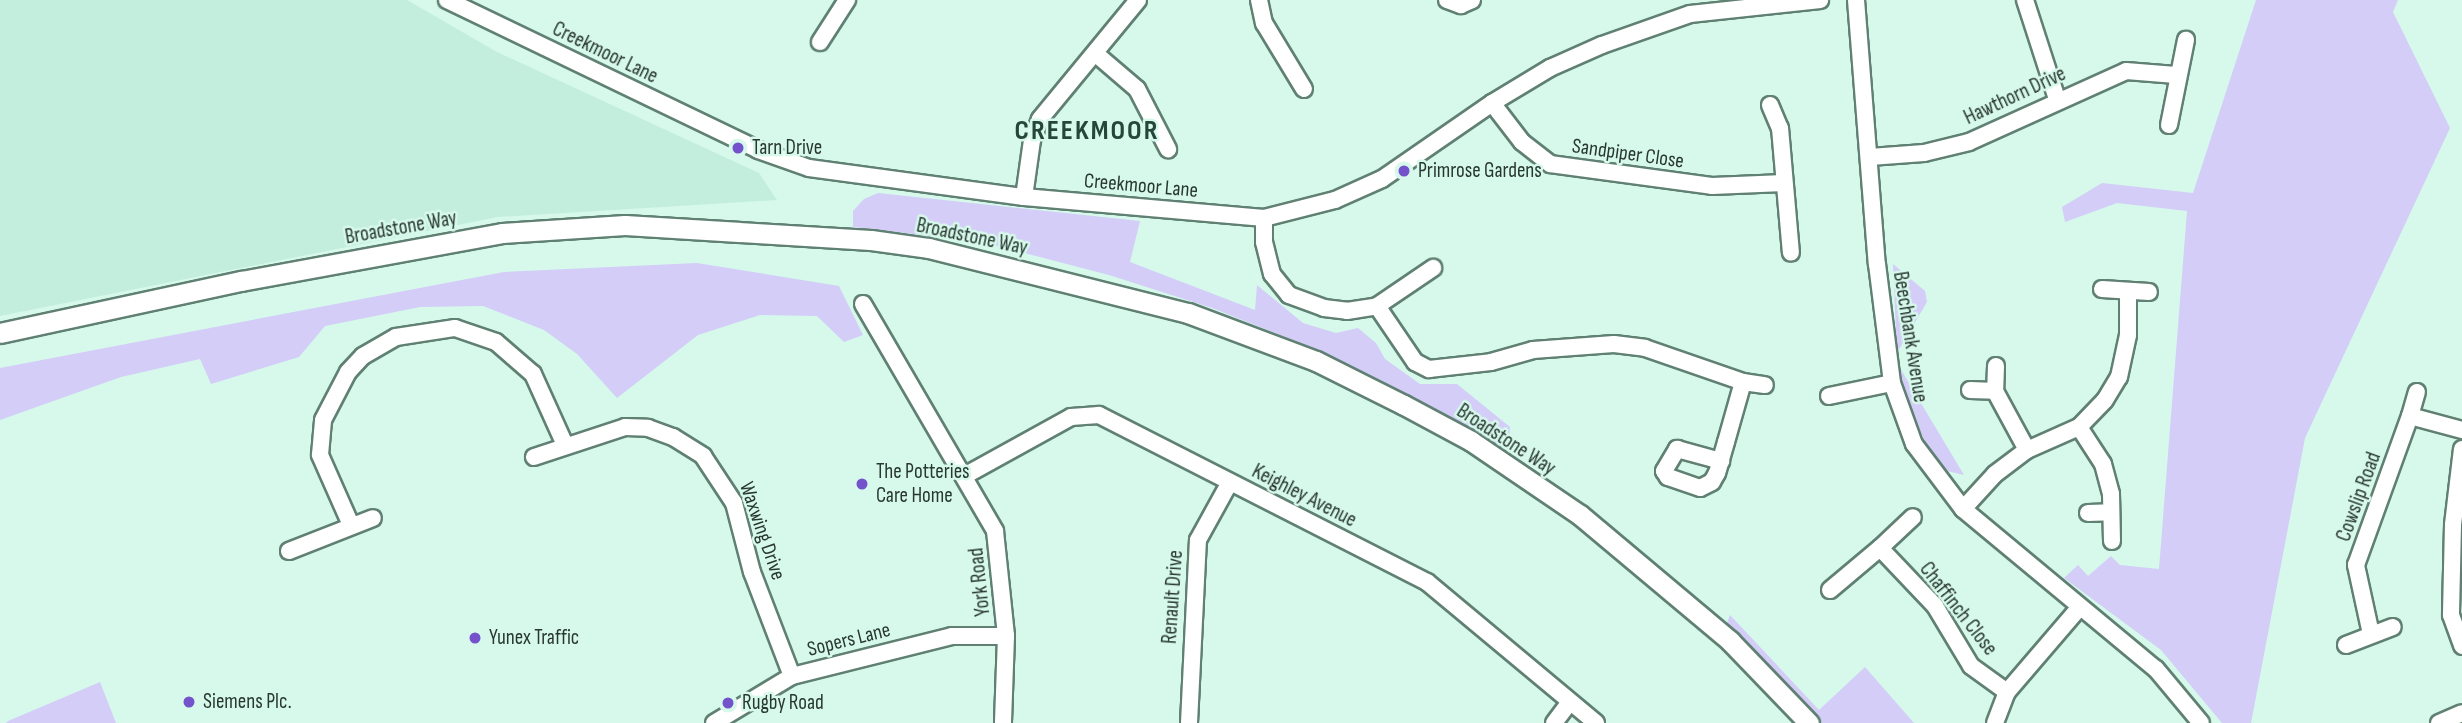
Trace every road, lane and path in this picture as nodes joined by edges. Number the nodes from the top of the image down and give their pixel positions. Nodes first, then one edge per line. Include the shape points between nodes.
1 (847, 0) edge
2 (1138, 0) edge
3 (1259, 0) edge
4 (1447, 0) edge
5 (1472, 0) edge
6 (1820, 0) edge
7 (1856, 0) edge
8 (2025, 0) edge
9 (453, 2) edge
10 (1703, 6) edge
11 (2186, 40) dead end
12 (820, 42) dead end
13 (1096, 54) junction
14 (2176, 75) junction
15 (1304, 89) dead end
16 (2057, 99) junction
17 (1492, 103) junction
18 (1770, 105) dead end
19 (2169, 125) dead end
20 (1168, 149) dead end
21 (1870, 157) junction
22 (1784, 183) junction
23 (1024, 197) junction
24 (1264, 218) junction
25 (1791, 253) dead end
26 (1433, 268) dead end
27 (2102, 289) dead end
28 (2128, 290) junction
29 (2149, 292) dead end
30 (863, 304) dead end
31 (1377, 306) junction
32 (0, 333) edge
33 (1996, 366) dead end
34 (1744, 382) junction
35 (1892, 383) junction
36 (1765, 385) dead end
37 (1970, 390) dead end
38 (1995, 391) junction
39 (2417, 393) dead end
40 (1829, 396) dead end
41 (2410, 416) junction
42 (2079, 427) junction
43 (2462, 430) edge
44 (565, 445) junction
45 (2462, 449) edge
46 (2027, 450) junction
47 (534, 457) dead end
48 (1721, 461) dead end
49 (966, 475) junction
50 (1230, 482) junction
51 (1963, 509) junction
52 (2088, 513) dead end
53 (2111, 513) junction
54 (1913, 517) dead end
55 (373, 518) dead end
56 (351, 525) junction
57 (2458, 526) edge
58 (2112, 541) dead end
59 (1880, 548) junction
60 (289, 551) dead end
61 (1830, 590) dead end
62 (2079, 608) junction
63 (2393, 627) dead end
64 (2371, 634) junction
65 (1006, 636) junction
66 (2346, 645) dead end
67 (2462, 646) edge
68 (792, 676) junction
69 (2007, 692) junction
70 (1570, 702) junction
71 (2462, 713) edge
72 (714, 723) edge
73 (1003, 723) edge
74 (1189, 723) edge
75 (1554, 723) edge
76 (1596, 723) edge
77 (1809, 723) edge
78 (1994, 723) edge
79 (2201, 723) edge
80 (2439, 723) edge

1 - 12 street
2 - 13 street
3 - 15 street via 1264,23
4 - 5 street via 1461,5
6 - 10 street, Creekmoor Lane
7 - 21 street, Beechbank Avenue
8 - 16 street
9 - 23 street, Creekmoor Lane via 777,158 841,175
10 - 17 street, Creekmoor Lane via 1550,68
11 - 14 street
13 - 20 street via 1137,89
13 - 23 street via 1040,119 1032,140
14 - 16 street, Hawthorn Drive via 2126,71
14 - 19 street
16 - 21 street, Hawthorn Drive via 1969,142 1924,153
17 - 22 street, Sandpiper Close via 1522,142 1550,164 1712,187
17 - 24 street, Creekmoor Lane via 1382,179 1335,200
18 - 22 street via 1780,128
21 - 35 street, Beechbank Avenue
22 - 25 street
23 - 24 street, Creekmoor Lane
24 - 31 street via 1272,274 1289,295 1335,310
26 - 31 street
27 - 28 street
28 - 29 street
28 - 42 street via 2128,335 2119,377
30 - 49 street, York Road
31 - 34 street via 1415,362 1429,369 1491,362 1533,350 1614,344 1645,348
32 - 77 street, Broadstone Way via 241,281 502,233 625,225 871,240 929,248 1188,313 1315,361 1471,441 1580,515 1720,632
33 - 38 street
34 - 36 street
34 - 48 street
35 - 40 street
35 - 51 street, Beechbank Avenue via 1914,444
37 - 38 street
38 - 46 street
39 - 41 street, Cowslip Road
41 - 43 street
41 - 64 street, Cowslip Road via 2356,565
42 - 46 street
42 - 53 street via 2103,464
44 - 47 street, Waxwing Drive
44 - 56 street via 533,374 496,342 455,328 396,337 363,356 348,372 323,420 320,455
44 - 68 street, Waxwing Drive via 625,427 648,428 703,456 734,503 752,572
45 - 57 street
46 - 51 street via 1995,474
49 - 50 street, Keighley Avenue via 1071,416 1099,415
49 - 65 street, York Road via 995,531
50 - 70 street, Keighley Avenue via 1427,582
50 - 74 street, Renault Drive via 1198,540
51 - 62 street, Beechbank Avenue
52 - 53 street
53 - 58 street
54 - 59 street
55 - 56 street
56 - 60 street
57 - 67 street via 2451,615
59 - 61 street
59 - 69 street, Chaffinch Close via 1935,606 1971,666
62 - 69 street
62 - 79 street, Beechbank Avenue via 2156,668
63 - 64 street
64 - 66 street
65 - 68 street, Sopers Lane via 952,636
65 - 73 street, York Road
68 - 72 street, Sopers Lane
69 - 78 street
70 - 75 street
70 - 76 street, Keighley Avenue
71 - 80 street

